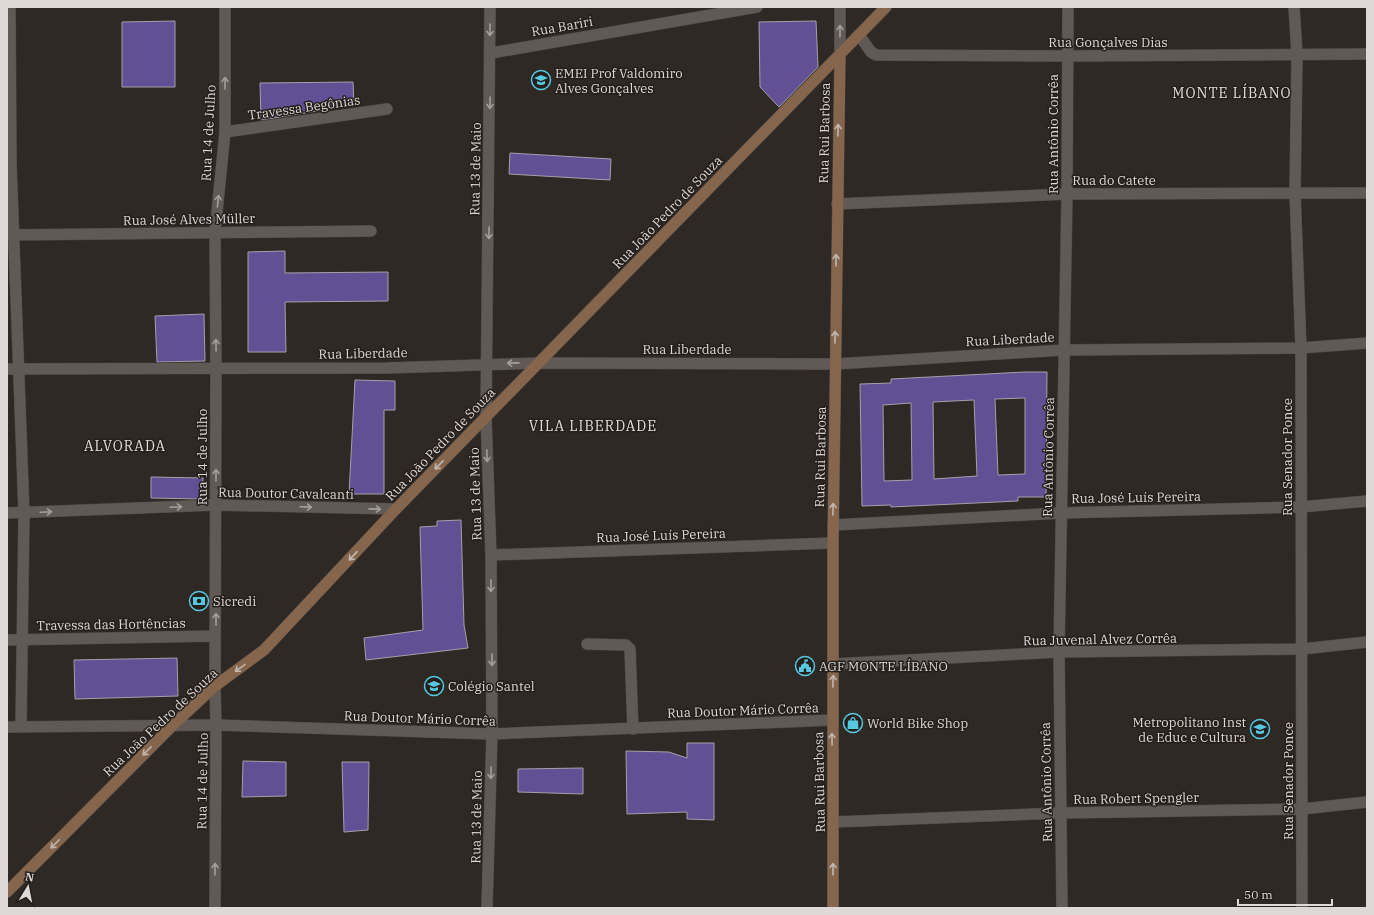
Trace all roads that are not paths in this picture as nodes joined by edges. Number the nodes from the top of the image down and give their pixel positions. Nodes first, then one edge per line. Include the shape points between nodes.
1 (10, 7) edge
2 (224, 7) edge
3 (490, 7) edge
4 (756, 7) edge
5 (840, 7) edge
6 (886, 7) edge
7 (1068, 7) edge
8 (1294, 7) edge
9 (859, 35) junction
10 (490, 53) junction
11 (1297, 54) junction
12 (1367, 54) edge
13 (840, 55) junction
14 (1067, 56) junction
15 (387, 109) dead end
16 (225, 132) junction
17 (1295, 193) junction
18 (1367, 193) edge
19 (1067, 194) junction
20 (837, 204) junction
21 (371, 231) dead end
22 (215, 232) junction
23 (10, 235) edge
24 (1367, 344) edge
25 (1301, 348) junction
26 (1064, 350) junction
27 (539, 363) junction
28 (487, 364) junction
29 (835, 364) junction
30 (216, 367) junction
31 (12, 369) edge
32 (486, 417) junction
33 (1367, 501) edge
34 (216, 505) junction
35 (1301, 507) junction
36 (396, 510) junction
37 (7, 513) edge
38 (24, 513) junction
39 (1061, 513) junction
40 (833, 525) junction
41 (833, 543) junction
42 (491, 555) junction
43 (216, 636) junction
44 (7, 640) edge
45 (22, 640) junction
46 (1367, 642) edge
47 (587, 644) dead end
48 (1302, 649) junction
49 (1059, 652) junction
50 (833, 664) junction
51 (215, 686) junction
52 (832, 720) junction
53 (173, 725) junction
54 (216, 725) junction
55 (7, 726) edge
56 (21, 726) junction
57 (633, 729) junction
58 (492, 734) junction
59 (1367, 802) edge
60 (1302, 809) junction
61 (1060, 813) junction
62 (833, 822) junction
63 (7, 892) edge
64 (215, 908) edge
65 (487, 908) edge
66 (833, 908) edge
67 (1062, 908) edge
68 (1302, 908) edge

1 - 23 street
16 -> 2 street, Rua 14 de Julho
3 -> 10 street, Rua 13 de Maio
4 - 10 street, Rua Bariri
13 -> 5 street, Rua Rui Barbosa
6 - 9 main road, Rua João Pedro de Souza
7 - 14 street, Rua Antônio Corrêa
8 - 11 street, Rua Senador Ponce
9 - 13 main road, Rua João Pedro de Souza
9 - 14 street, Rua Gonçalves Dias via 876,55
10 -> 28 street, Rua 13 de Maio
11 - 12 street, Rua Gonçalves Dias
11 - 14 street, Rua Gonçalves Dias
11 - 17 street, Rua Senador Ponce
20 -> 13 main road, Rua Rui Barbosa
13 - 27 main road, Rua João Pedro de Souza
14 - 19 street, Rua Antônio Corrêa
15 - 16 street, Travessa Begônias
22 -> 16 street, Rua 14 de Julho
17 - 18 street, Rua do Catete
17 - 19 street, Rua do Catete
17 - 25 street, Rua Senador Ponce
19 - 20 street, Rua do Catete
19 - 26 street, Rua Antônio Corrêa
29 -> 20 main road, Rua Rui Barbosa
21 - 22 street, Rua José Alves Müller
22 - 23 street, Rua José Alves Müller
30 -> 22 street, Rua 14 de Julho
23 - 31 street
24 - 25 street, Rua Liberdade
25 - 26 street, Rua Liberdade
25 - 35 street, Rua Senador Ponce
26 - 29 street, Rua Liberdade
26 - 39 street, Rua Antônio Corrêa
27 -> 28 street, Rua Liberdade
27 - 29 street, Rua Liberdade
27 - 32 main road, Rua João Pedro de Souza
28 - 30 street, Rua Liberdade via 387,368
28 - 32 street, Rua 13 de Maio
40 -> 29 main road, Rua Rui Barbosa
30 - 31 street, Rua Liberdade
34 -> 30 street, Rua 14 de Julho
31 - 38 street
32 -> 36 main road, Rua João Pedro de Souza
32 -> 42 street, Rua 13 de Maio
33 - 35 street, Rua José Luís Pereira
34 -> 36 street, Rua Doutor Cavalcanti
38 -> 34 street, Rua Doutor Cavalcanti
43 -> 34 street, Rua 14 de Julho
35 - 39 street, Rua José Luís Pereira
35 - 48 street, Rua Senador Ponce
36 -> 51 main road, Rua João Pedro de Souza via 264,650
37 - 38 street, Rua Doutor Cavalcanti
38 - 45 street
39 - 40 street, Rua José Luís Pereira
39 - 49 street, Rua Antônio Corrêa
40 - 41 main road, Rua Rui Barbosa
41 - 42 street, Rua José Luís Pereira
41 - 50 main road, Rua Rui Barbosa
42 -> 58 street, Rua 13 de Maio
43 - 45 street, Travessa das Hortências
43 - 51 street, Rua 14 de Julho
44 - 45 street, Travessa das Hortências
45 - 56 street
46 - 48 street, Rua Juvenal Alvez Corrêa
47 - 57 street via 626,646 630,649
48 - 49 street, Rua Juvenal Alvez Corrêa
48 - 60 street, Rua Senador Ponce
49 - 50 street, Rua Juvenal Alvez Corrêa
49 - 61 street, Rua Antônio Corrêa
52 -> 50 main road, Rua Rui Barbosa
51 - 53 main road, Rua João Pedro de Souza
51 - 54 street, Rua 14 de Julho
52 - 57 street, Rua Doutor Mário Corrêa
62 -> 52 main road, Rua Rui Barbosa
53 - 54 street, Rua Doutor Mário Corrêa
53 - 56 street, Rua Doutor Mário Corrêa
53 -> 63 main road, Rua João Pedro de Souza
54 - 58 street, Rua Doutor Mário Corrêa
64 -> 54 street, Rua 14 de Julho
55 - 56 street, Rua Doutor Mário Corrêa
57 - 58 street, Rua Doutor Mário Corrêa
58 -> 65 street, Rua 13 de Maio
59 - 60 street, Rua Robert Spengler
60 - 61 street, Rua Robert Spengler
60 - 68 street, Rua Senador Ponce
61 - 62 street, Rua Robert Spengler
61 - 67 street, Rua Antônio Corrêa
66 -> 62 main road, Rua Rui Barbosa

